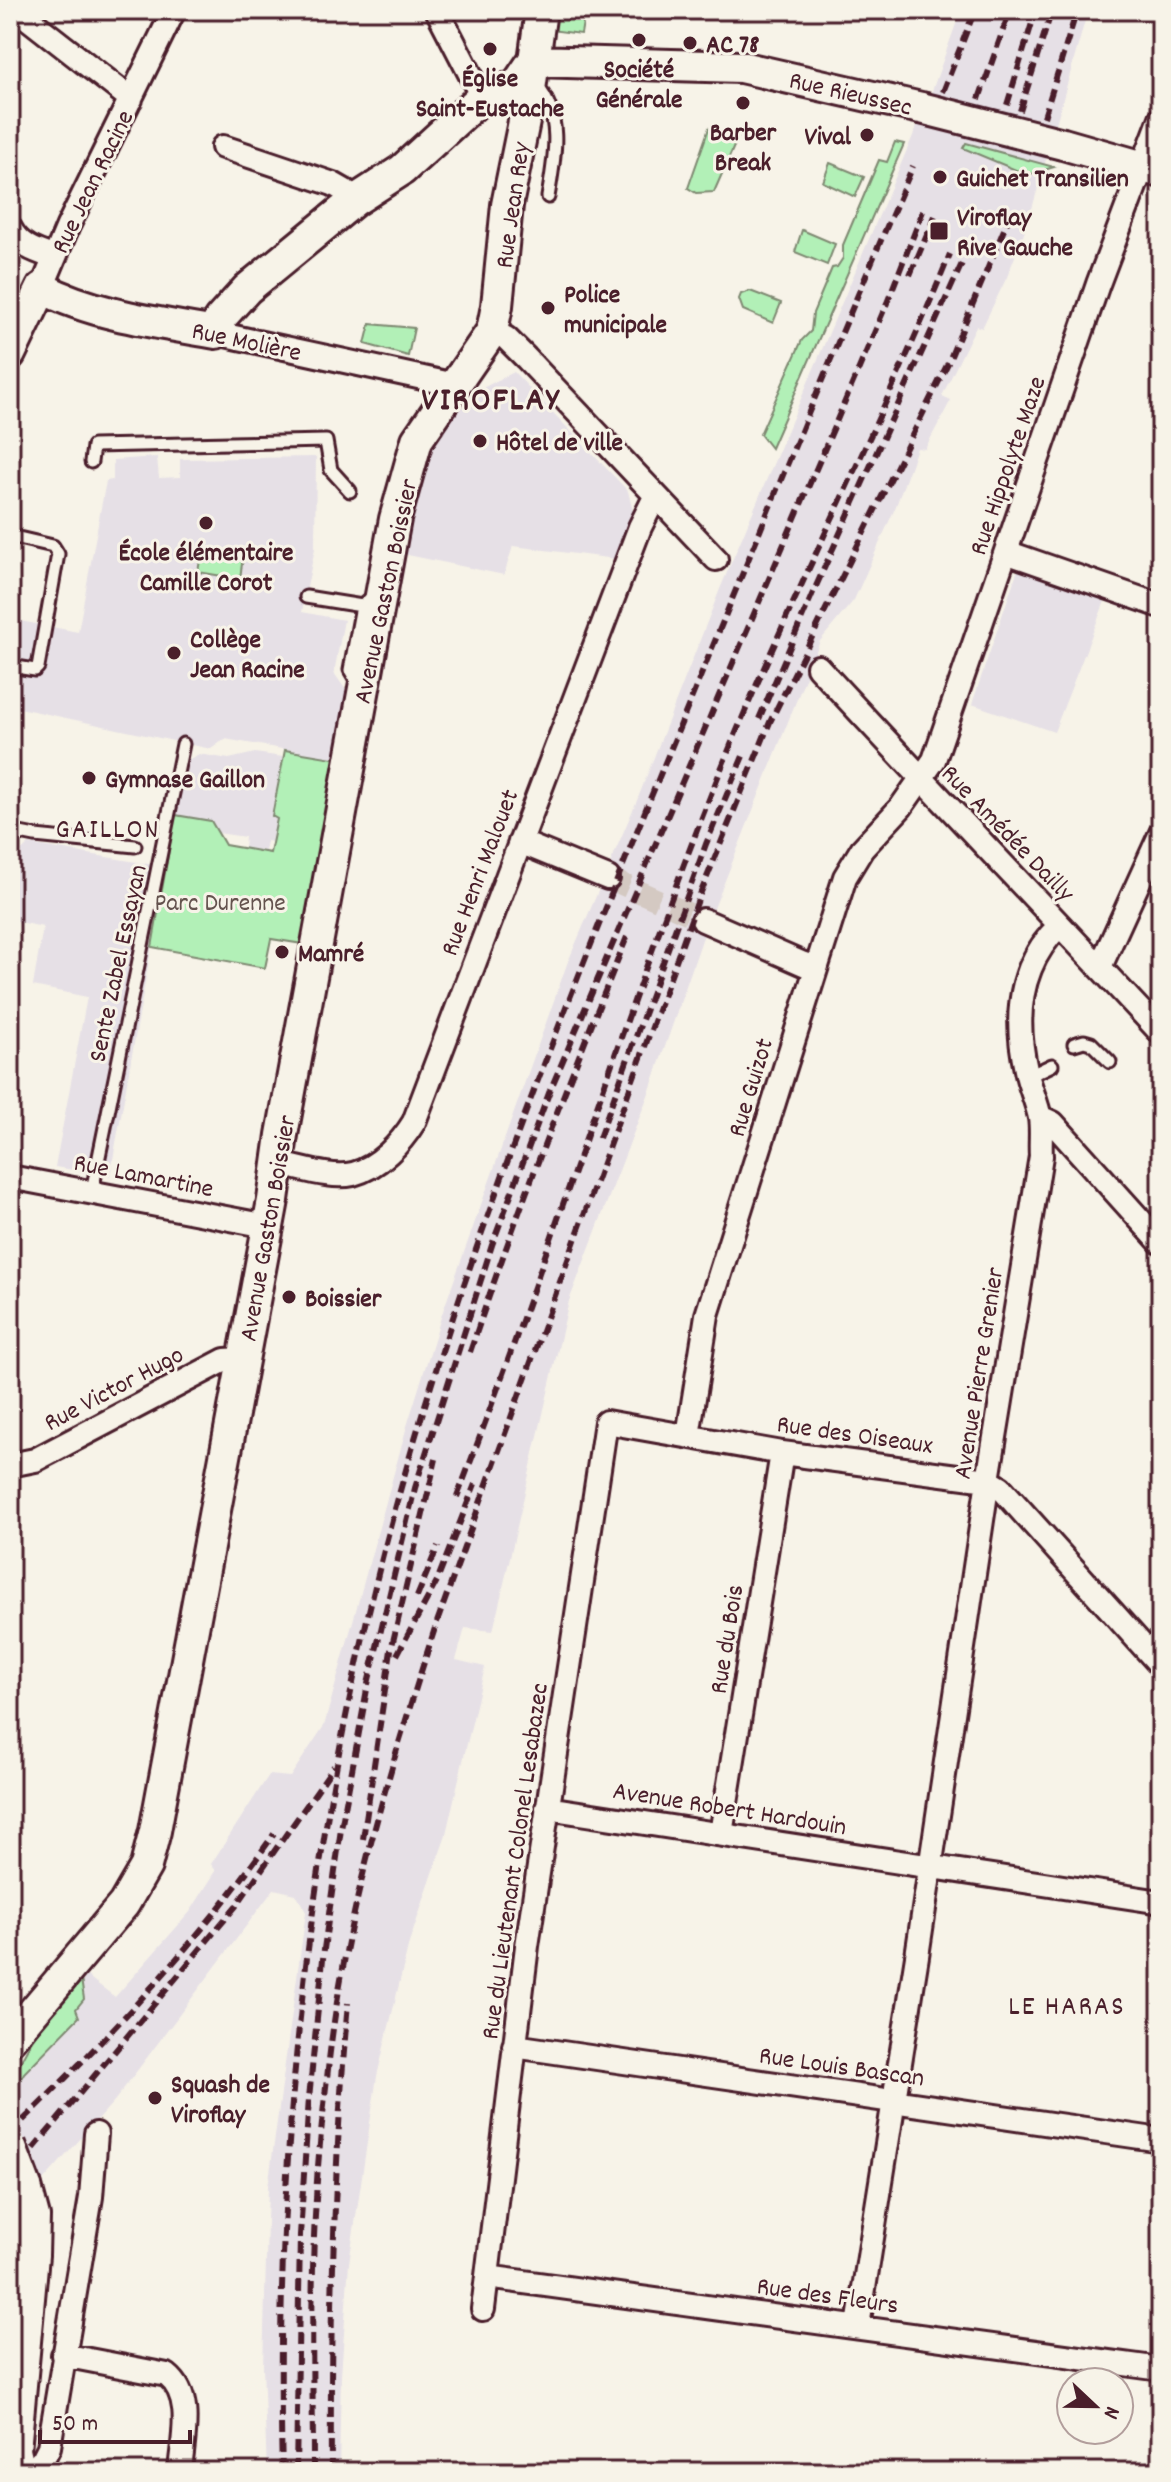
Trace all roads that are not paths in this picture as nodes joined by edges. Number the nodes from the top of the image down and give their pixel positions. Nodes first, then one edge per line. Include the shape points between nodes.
1 (17, 10) edge
2 (174, 10) edge
3 (437, 10) edge
4 (541, 10) edge
5 (532, 71) junction
6 (482, 97) junction
7 (131, 99) junction
8 (1161, 118) edge
9 (223, 147) dead end
10 (1152, 170) edge
11 (548, 197) dead end
12 (354, 201) junction
13 (10, 228) edge
14 (53, 257) junction
15 (42, 288) junction
16 (495, 318) junction
17 (216, 333) junction
18 (10, 354) edge
19 (455, 385) junction
20 (91, 462) dead end
21 (350, 491) dead end
22 (655, 497) junction
23 (10, 536) edge
24 (1006, 552) junction
25 (716, 559) dead end
26 (306, 597) dead end
27 (372, 597) junction
28 (1161, 606) edge
29 (10, 666) edge
30 (818, 667) dead end
31 (183, 744) dead end
32 (920, 780) junction
33 (10, 831) edge
34 (1160, 837) edge
35 (520, 842) junction
36 (135, 846) dead end
37 (608, 878) tunnel mouth
38 (703, 920) tunnel mouth
39 (1059, 926) junction
40 (817, 964) junction
41 (1100, 967) junction
42 (1161, 1033) edge
43 (1074, 1044) dead end
44 (1110, 1062) dead end
45 (1052, 1065) dead end
46 (1027, 1077) junction
47 (1040, 1117) junction
48 (279, 1164) junction
49 (10, 1177) edge
50 (92, 1191) junction
51 (268, 1226) junction
52 (1161, 1243) edge
53 (242, 1359) junction
54 (606, 1422) joint
55 (688, 1436) junction
56 (782, 1453) junction
57 (10, 1465) edge
58 (988, 1480) junction
59 (1161, 1666) edge
60 (547, 1808) junction
61 (721, 1834) junction
62 (929, 1867) junction
63 (1161, 1902) edge
64 (10, 2039) edge
65 (514, 2046) junction
66 (894, 2100) junction
67 (96, 2134) dead end
68 (1161, 2140) edge
69 (10, 2145) edge
70 (487, 2277) junction
71 (483, 2309) dead end
72 (858, 2326) junction
73 (63, 2355) junction
74 (1161, 2369) edge
75 (20, 2472) edge
76 (31, 2472) edge
77 (180, 2472) edge

1 - 7 street
2 - 7 street, Rue Jean Racine
3 - 6 street
4 - 5 street, Rue Jean Rey
5 - 6 street via 502,92
5 - 10 street, Rue Rieussec, bridge via 741,67
5 - 11 lane via 557,137
5 - 16 street, Rue Jean Rey via 507,205
6 - 12 street via 402,170
7 - 14 street, Rue Jean Racine
8 - 10 street, Rue Hippolyte Maze
9 - 12 street via 333,184
10 - 24 street, Rue Hippolyte Maze via 1098,284
12 - 17 street via 247,289 219,320
13 - 14 street via 29,249
14 - 15 street, Rue Jean Racine
15 - 17 street, Rue Molière via 113,312
15 - 18 street, Rue Jean Racine
16 - 19 street, Avenue Gaston Boissier
16 - 22 street via 506,338
17 - 19 street, Rue Molière
19 - 27 street, Avenue Gaston Boissier via 417,440
20 - 21 lane via 93,446 326,441 331,470
22 - 25 street
22 - 35 street, Rue Henri Malouet
23 - 29 lane via 53,546 58,554 38,667
24 - 28 street
24 - 32 street, Rue Hippolyte Maze via 934,760
26 - 27 lane
27 - 48 street, Avenue Gaston Boissier via 363,692
30 - 32 street, Rue Amédée Dailly
31 - 50 lane, Sente Zabel Essayan
32 - 39 street, Rue Amédée Dailly
32 - 40 street, Rue Guizot via 851,864
33 - 36 lane
34 - 41 street
35 - 37 street
35 - 48 street, Rue Henri Malouet via 402,1142 353,1174
38 - 40 street via 806,965
39 - 41 street, Rue Amédée Dailly
39 - 46 street, Avenue Pierre Grenier via 1028,969 1019,1007
40 - 55 street, Rue Guizot via 707,1315
41 - 42 street, Rue Amédée Dailly
43 - 44 lane via 1091,1043
45 - 46 lane
46 - 47 street, Avenue Pierre Grenier
47 - 52 street via 1053,1123
47 - 58 street, Avenue Pierre Grenier via 1041,1156
48 - 51 street, Avenue Gaston Boissier
49 - 50 street, Rue Lamartine
50 - 51 street, Rue Lamartine
51 - 53 street, Avenue Gaston Boissier
53 - 57 street, Rue Victor Hugo via 225,1360 35,1460
53 - 64 street, Avenue Gaston Boissier via 146,1866 124,1904
54 - 55 street, Rue des Oiseaux
54 - 60 street, Rue du Lieutenant Colonel Lesabazec
55 - 56 street, Rue des Oiseaux
56 - 58 street, Rue des Oiseaux
56 - 61 street, Rue du Bois
58 - 59 street via 1001,1488
58 - 62 street, Avenue Pierre Grenier
60 - 61 street, Avenue Robert Hardouin
60 - 65 street, Rue du Lieutenant Colonel Lesabazec
61 - 62 street, Avenue Robert Hardouin
62 - 63 street, Avenue Robert Hardouin
62 - 66 street, Avenue Pierre Grenier
65 - 66 street, Rue Louis Bascan
65 - 70 street, Rue du Lieutenant Colonel Lesabazec
66 - 68 street, Rue Louis Bascan
66 - 72 street
67 - 73 street via 91,2197
69 - 75 street, bridge via 34,2217 15,2450
70 - 71 street, Rue du Lieutenant Colonel Lesabazec
70 - 72 street, Rue des Fleurs
72 - 74 street, Rue des Fleurs
73 - 76 street via 49,2447
73 - 77 street via 174,2380 184,2397

